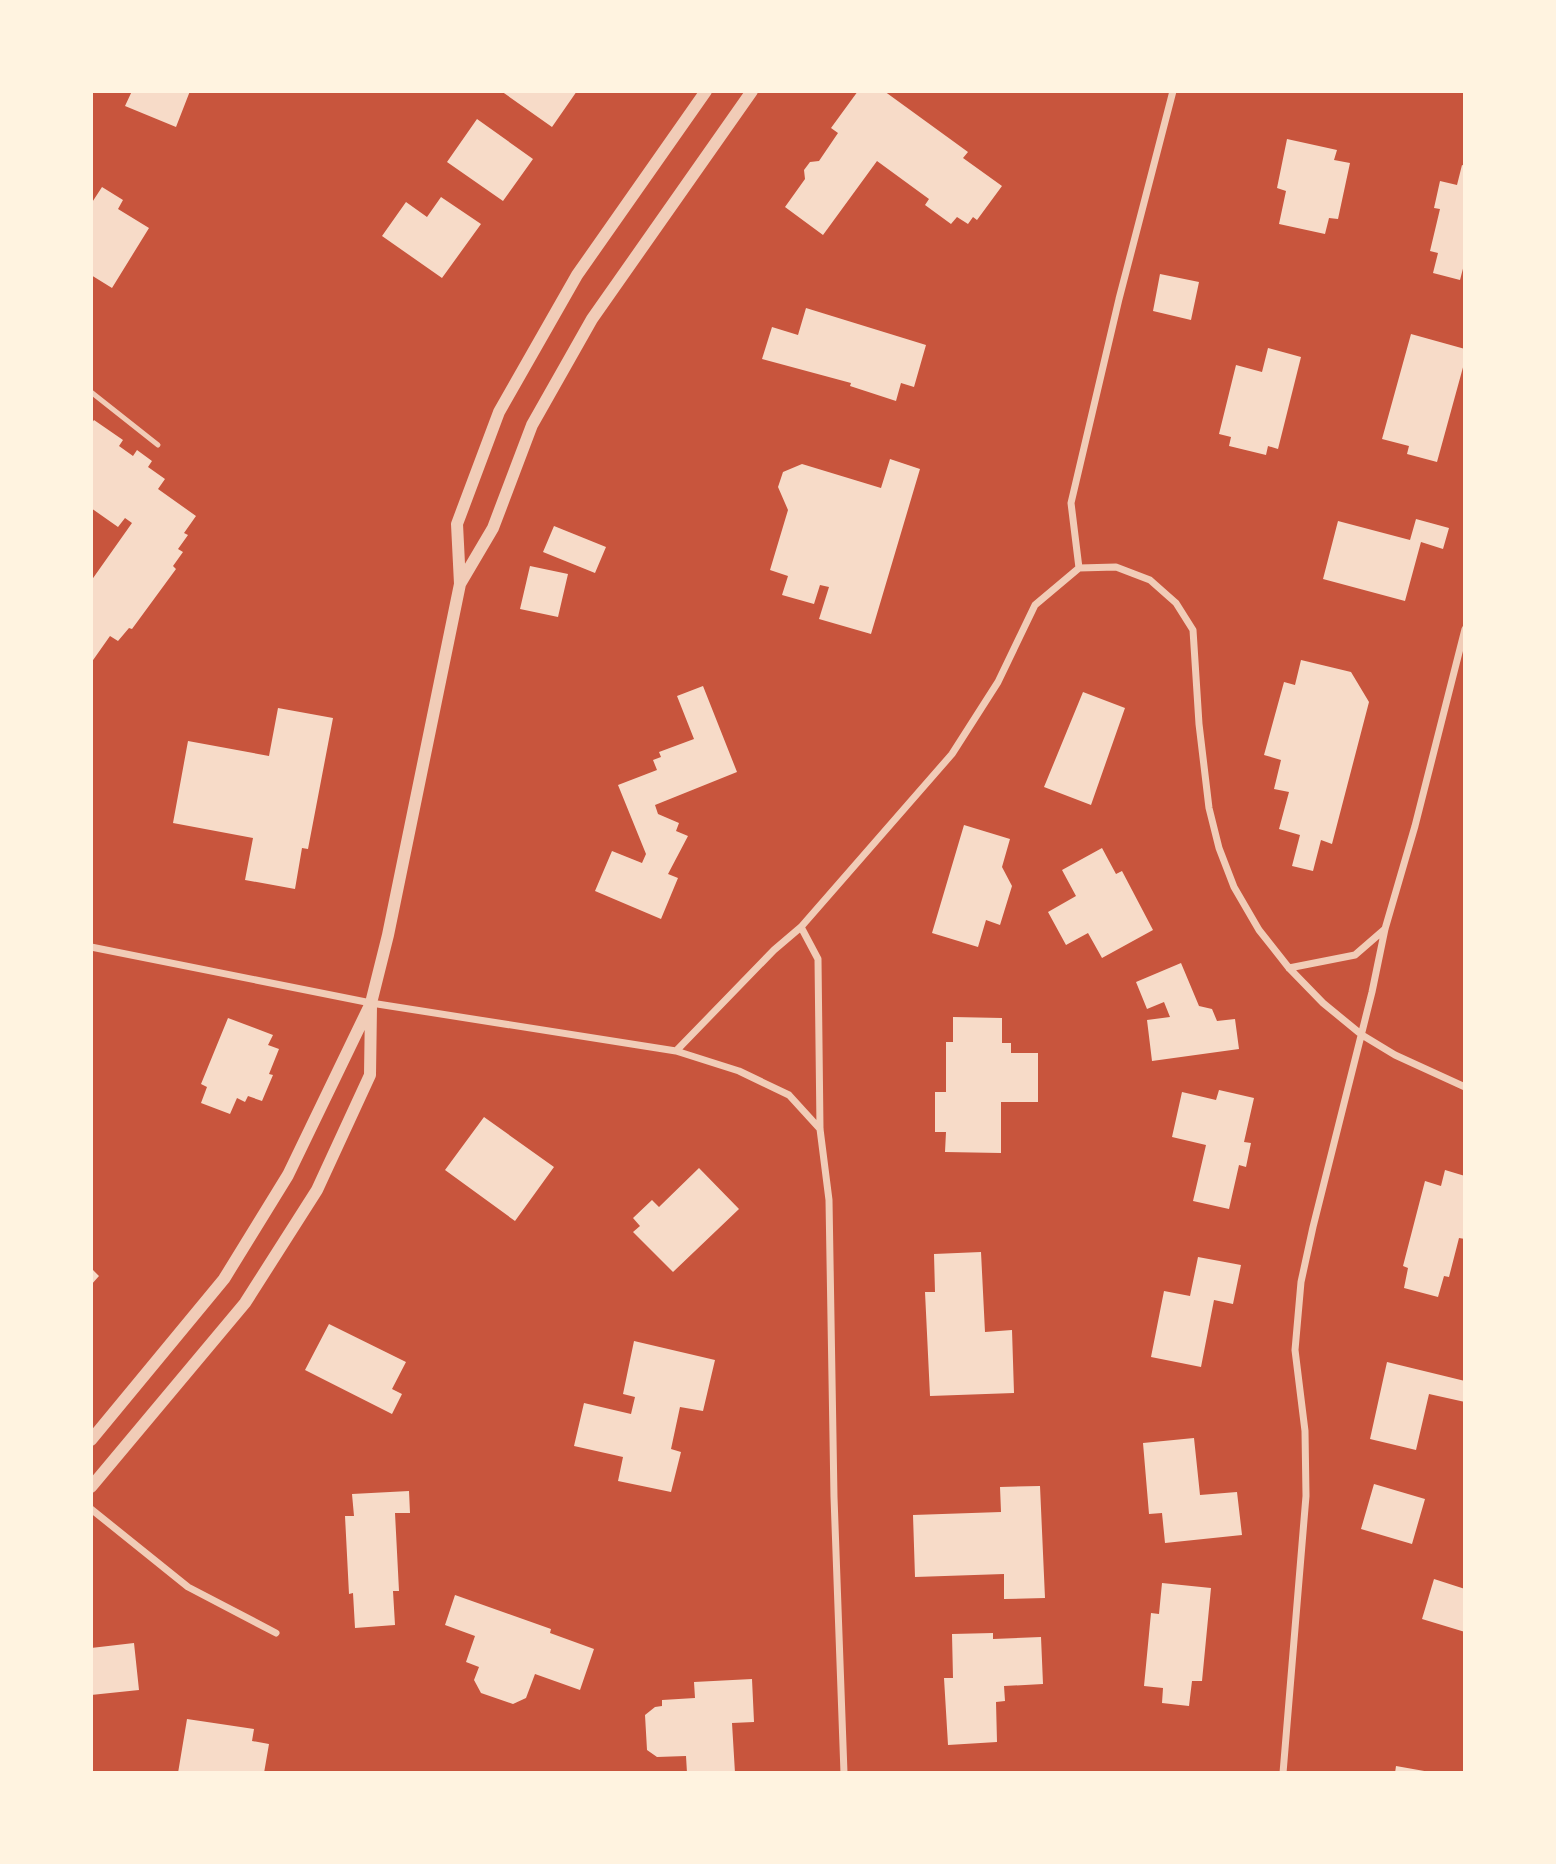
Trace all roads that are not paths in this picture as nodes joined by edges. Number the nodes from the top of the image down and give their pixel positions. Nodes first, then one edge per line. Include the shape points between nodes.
1 (706, 91) edge
2 (752, 91) edge
3 (1173, 91) edge
4 (91, 392) edge
5 (158, 445) dead end
6 (1079, 568) junction
7 (460, 584) junction
8 (1465, 629) edge
9 (801, 927) junction
10 (1385, 929) junction
11 (91, 947) edge
12 (1289, 968) junction
13 (371, 1003) junction
14 (1362, 1035) junction
15 (676, 1051) junction
16 (1465, 1087) edge
17 (820, 1129) junction
18 (91, 1440) edge
19 (91, 1487) edge
20 (91, 1509) edge
21 (276, 1633) dead end
22 (844, 1773) edge
23 (1283, 1773) edge

1 - 7 street via 577,275 499,412 457,524
2 - 7 street via 592,319 532,425 493,528
3 - 6 street via 1071,503
4 - 5 lane
6 - 9 street via 1035,605 998,682 951,754
6 - 12 street via 1116,568 1150,580 1176,603 1193,630 1209,808 1219,848 1234,887 1259,930
7 - 13 street
8 - 10 street
9 - 15 street
9 - 17 street via 818,960
10 - 12 street via 1355,955
10 - 14 street
11 - 13 street
12 - 14 street
13 - 15 street
13 - 18 street via 288,1175 224,1279
13 - 19 street via 370,1075 317,1190 245,1303
14 - 16 street
14 - 23 street via 1301,1282 1295,1350 1305,1432 1306,1496
15 - 17 street via 739,1071 789,1095
17 - 22 street via 829,1200
20 - 21 street via 188,1587

